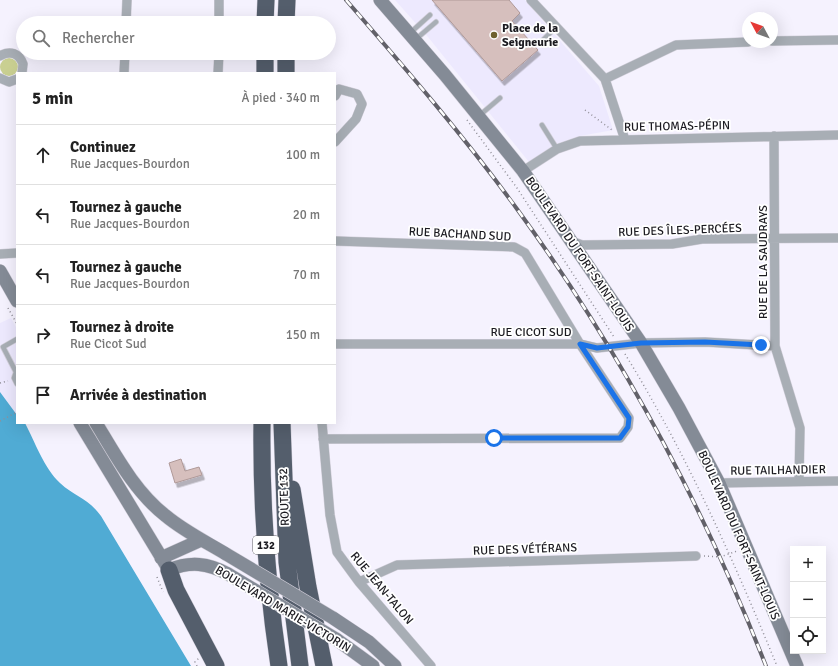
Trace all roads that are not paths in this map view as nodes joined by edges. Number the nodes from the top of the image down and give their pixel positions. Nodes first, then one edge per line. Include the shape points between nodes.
1 (127, 0) edge
2 (220, 0) edge
3 (266, 0) edge
4 (287, 0) edge
5 (380, 0) edge
6 (531, 0) edge
7 (126, 16) edge
8 (219, 16) edge
9 (266, 16) edge
10 (286, 16) edge
11 (430, 16) dead end
12 (436, 22) dead end
13 (556, 27) junction
14 (412, 37) junction
15 (543, 40) dead end
16 (838, 40) edge
17 (778, 41) edge
18 (742, 42) edge
19 (16, 55) edge
20 (0, 56) edge
21 (20, 60) edge
22 (125, 60) edge
23 (219, 60) edge
24 (265, 60) edge
25 (286, 60) edge
26 (22, 72) edge
27 (124, 72) edge
28 (218, 72) edge
29 (265, 72) edge
30 (286, 72) edge
31 (0, 78) edge
32 (16, 79) edge
33 (605, 79) junction
34 (336, 94) edge
35 (500, 98) dead end
36 (479, 116) junction
37 (542, 124) dead end
38 (838, 135) edge
39 (774, 136) junction
40 (624, 140) junction
41 (336, 141) edge
42 (557, 148) junction
43 (523, 171) junction
44 (838, 238) edge
45 (776, 239) junction
46 (336, 241) edge
47 (571, 241) junction
48 (16, 253) edge
49 (0, 254) edge
50 (0, 271) edge
51 (16, 299) edge
52 (16, 340) edge
53 (641, 343) junction
54 (336, 344) edge
55 (580, 344) junction
56 (775, 346) junction
57 (16, 373) edge
58 (81, 424) edge
59 (97, 424) edge
60 (262, 424) edge
61 (322, 424) edge
62 (282, 430) edge
63 (323, 439) junction
64 (800, 481) junction
65 (838, 481) edge
66 (719, 483) junction
67 (201, 540) junction
68 (696, 556) road end
69 (165, 564) junction
70 (359, 582) junction
71 (216, 666) edge
72 (279, 666) edge
73 (300, 666) edge
74 (324, 666) edge
75 (374, 666) edge
76 (395, 666) edge
77 (431, 666) edge
78 (797, 666) edge

1 - 7 street
2 - 8 street
3 - 9 highway
4 - 10 highway
5 - 14 street, BOULEVARD DU FORT-SAINT-LOUIS
6 - 13 street
11 - 14 lane
12 - 14 lane
13 - 15 lane
13 - 33 street
14 - 36 street, BOULEVARD DU FORT-SAINT-LOUIS
16 - 17 street
18 - 33 street via 676,45
19 - 20 street via 10,53
21 - 26 street via 23,64
22 - 27 street
23 - 28 street
24 - 29 highway
25 - 30 highway
31 - 32 street via 9,82
33 - 40 street
34 - 41 street via 339,89 357,94 362,104 356,119
35 - 36 lane
36 - 43 street, BOULEVARD DU FORT-SAINT-LOUIS
37 - 42 lane
38 - 39 street, RUE THOMAS-PÉPIN
39 - 40 street, RUE THOMAS-PÉPIN
39 - 45 street, RUE DE LA SAUDRAYS
40 - 42 street, RUE THOMAS-PÉPIN via 580,141
42 - 43 street, RUE THOMAS-PÉPIN
43 - 47 street, BOULEVARD DU FORT-SAINT-LOUIS
44 - 45 street, RUE DES ÎLES-PERCÉES
45 - 47 street, RUE DES ÎLES-PERCÉES via 702,239 672,244 582,245
45 - 56 street, RUE DE LA SAUDRAYS
46 - 55 street, RUE BACHAND SUD via 514,247 525,253
47 - 53 street, BOULEVARD DU FORT-SAINT-LOUIS
48 - 49 street
50 - 51 street
52 - 57 lane via 3,347
53 - 55 street, RUE CICOT SUD via 597,348
53 - 56 street, RUE CICOT SUD via 705,342
53 - 66 street, BOULEVARD DU FORT-SAINT-LOUIS
54 - 55 street, RUE CICOT SUD
55 - 63 street, RUE BACHAND SUD via 629,418 628,427 620,438
56 - 64 street, RUE DE LA SAUDRAYS via 800,428
58 - 69 street
59 - 67 street, BOULEVARD MARIE-VICTORIN via 125,471 149,501 173,522
60 - 72 highway, ROUTE 132 / 132 via 267,566
61 - 63 street, RUE JEAN-TALON
62 - 73 highway, ROUTE 132 / 132 via 287,562
62 - 74 highway
63 - 70 street, RUE JEAN-TALON via 330,515 337,552
64 - 65 street, RUE TAILHANDIER
64 - 66 street, RUE TAILHANDIER
66 - 78 street, BOULEVARD DU FORT-SAINT-LOUIS
67 - 69 street
67 - 76 street, BOULEVARD MARIE-VICTORIN, bridge via 333,618 369,642
68 - 70 street, RUE DES VÉTÉRANS via 397,565
69 - 71 highway
69 - 75 street, BOULEVARD MARIE-VICTORIN, bridge via 209,565 228,574 336,639
70 - 77 street, RUE JEAN-TALON

